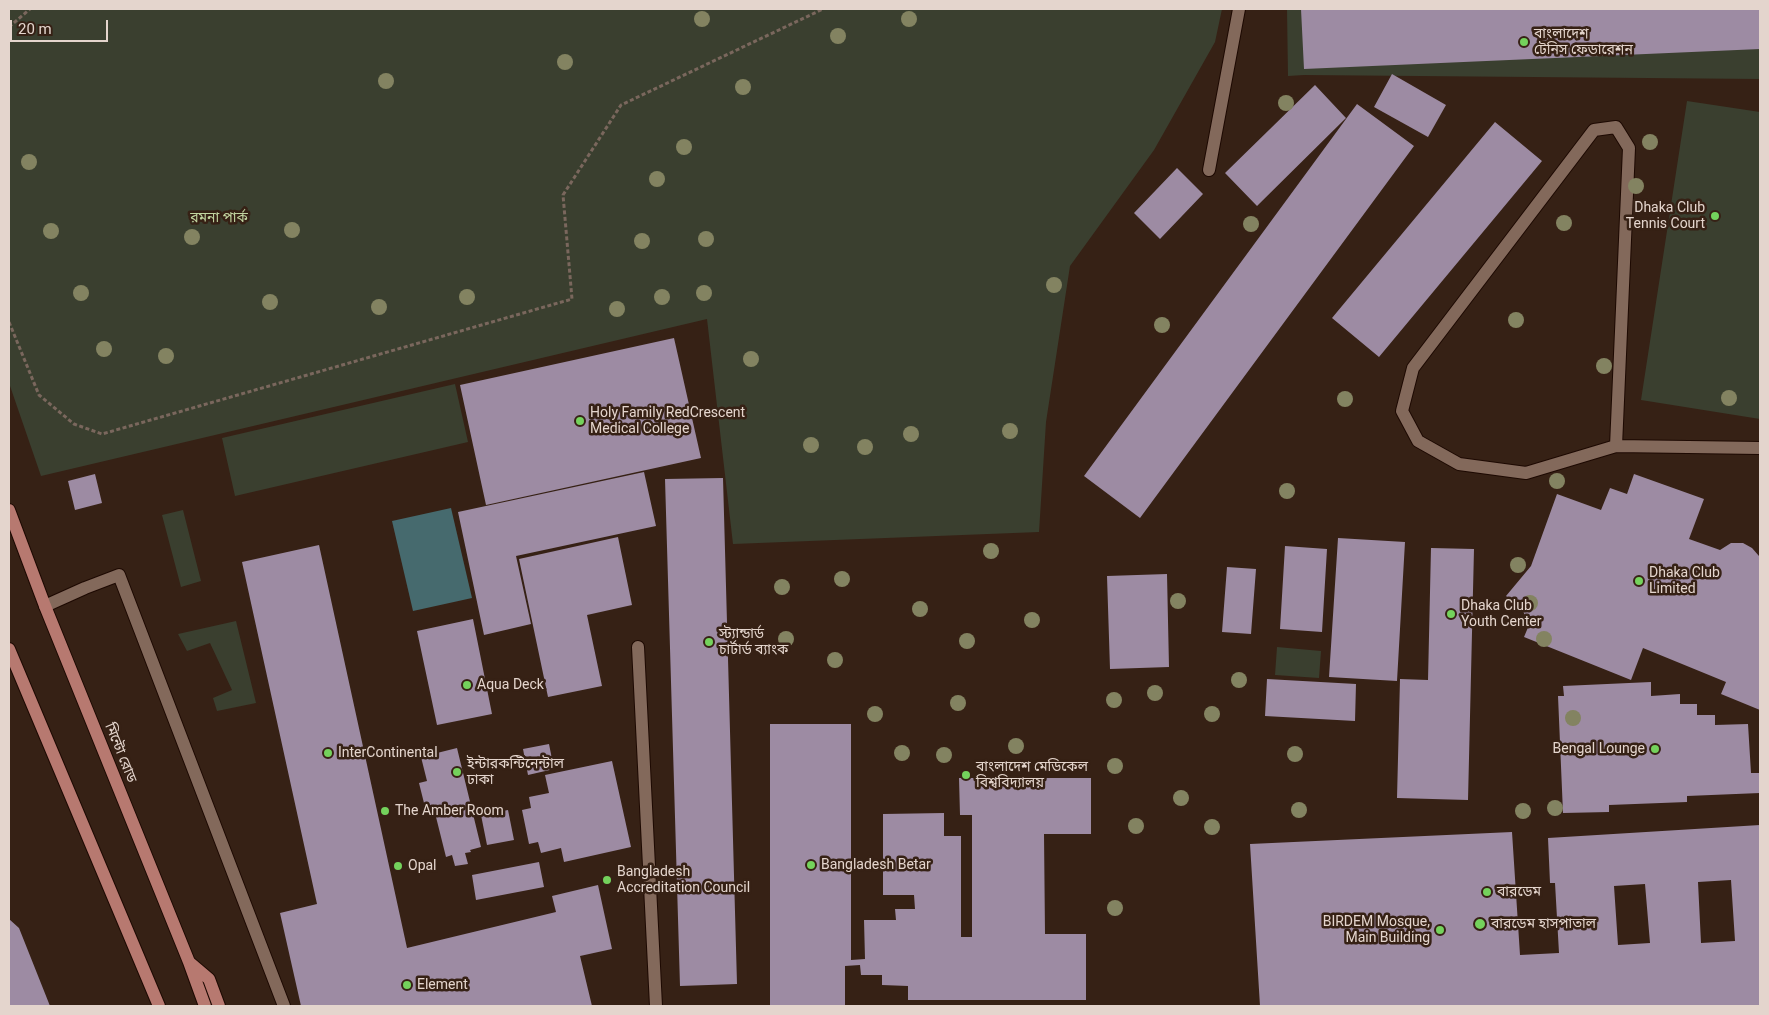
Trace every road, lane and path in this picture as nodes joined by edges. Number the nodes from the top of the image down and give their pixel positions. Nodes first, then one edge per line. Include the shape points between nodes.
1 (30, 9) edge
2 (823, 9) edge
3 (1239, 9) edge
4 (9, 26) edge
5 (1208, 170) dead end
6 (9, 322) edge
7 (1616, 446) junction
8 (1760, 448) edge
9 (9, 510) edge
10 (45, 606) junction
11 (638, 647) dead end
12 (9, 650) edge
13 (188, 962) junction
14 (148, 978) junction
15 (151, 1006) edge
16 (159, 1006) edge
17 (205, 1006) edge
18 (219, 1006) edge
19 (284, 1006) edge
20 (656, 1006) edge

1 - 4 path
2 - 6 path via 621,105 563,195 572,299 102,434 74,424 39,395
3 - 5 lane
7 - 7 lane via 1526,473 1459,464 1418,442 1402,411 1413,368 1419,360 1594,130 1616,127 1629,148
7 - 8 lane
9 - 10 main road, মিন্টো রোড
10 - 13 main road, মিন্টো রোড
10 - 19 lane via 119,575
11 - 20 lane
12 - 14 main road
13 - 17 main road, মিন্টো রোড
13 - 18 main road via 209,979
14 - 15 main road
14 - 16 main road

